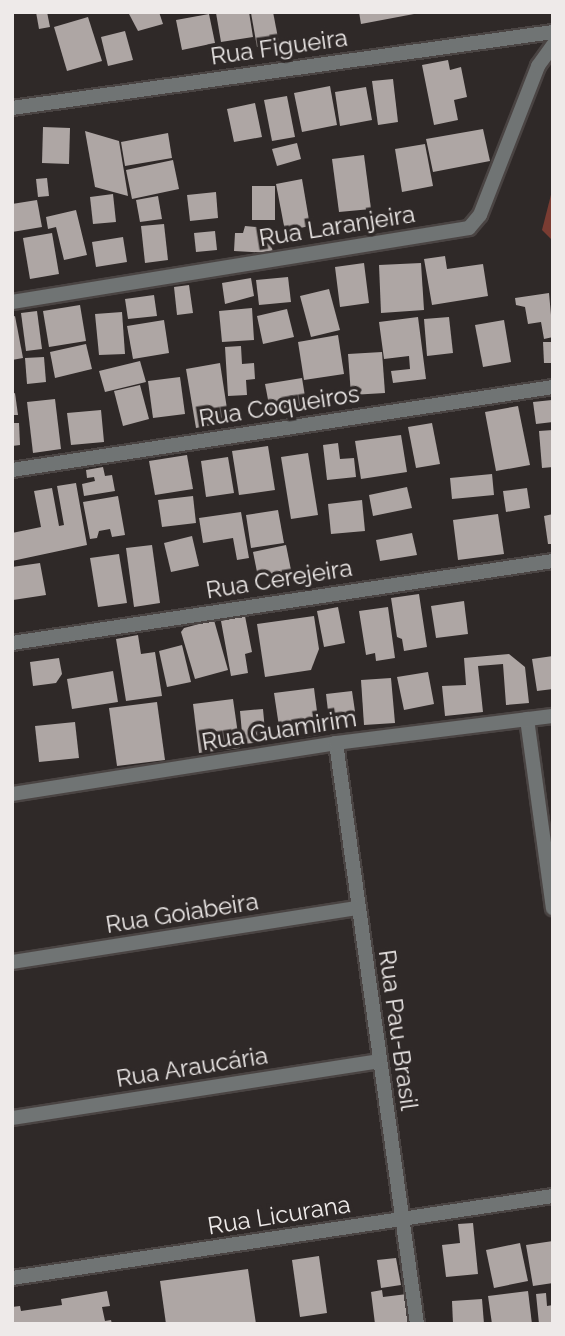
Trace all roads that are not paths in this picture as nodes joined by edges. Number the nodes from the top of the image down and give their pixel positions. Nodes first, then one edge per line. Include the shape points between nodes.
1 (553, 32) edge
2 (553, 45) edge
3 (12, 108) edge
4 (12, 302) edge
5 (553, 387) edge
6 (12, 470) edge
7 (553, 561) edge
8 (12, 643) edge
9 (553, 716) edge
10 (527, 719) junction
11 (336, 743) junction
12 (12, 788) edge
13 (13, 794) edge
14 (358, 908) junction
15 (553, 908) edge
16 (12, 962) edge
17 (380, 1061) junction
18 (12, 1118) edge
19 (553, 1196) edge
20 (402, 1219) junction
21 (12, 1278) edge
22 (417, 1324) edge

1 - 3 street, Rua Figueira
2 - 4 street, Rua Laranjeira via 538,66 480,215 468,228
5 - 6 street, Rua Coqueiros
7 - 8 street, Rua Cerejeira
9 - 10 street, Rua Guamirim
10 - 11 street, Rua Guamirim
10 - 15 street
11 - 13 street, Rua Guamirim
11 - 14 street, Rua Pau-Brasil
12 - 13 street
14 - 16 street, Rua Goiabeira
14 - 17 street, Rua Pau-Brasil
17 - 18 street, Rua Araucária
17 - 20 street, Rua Pau-Brasil
19 - 20 street, Rua Licurana
20 - 21 street, Rua Licurana
20 - 22 street, Rua Pau-Brasil

